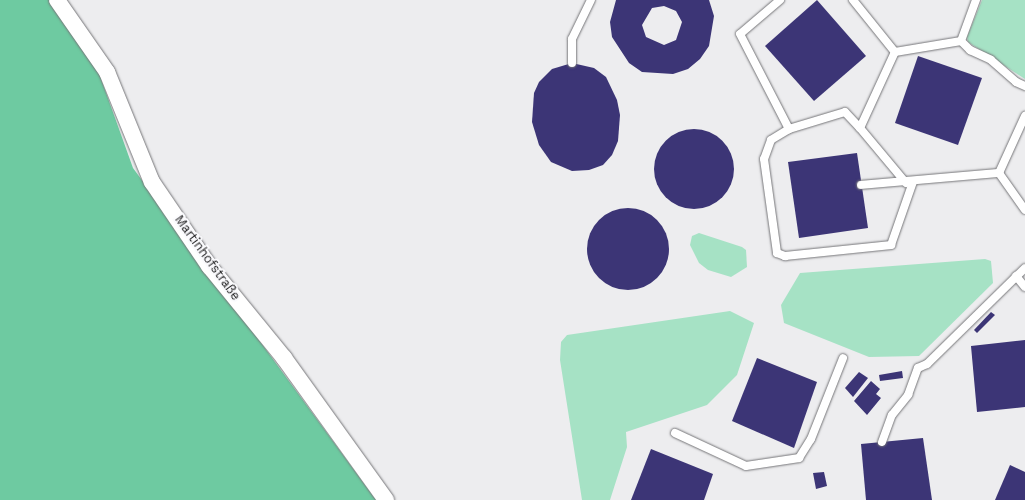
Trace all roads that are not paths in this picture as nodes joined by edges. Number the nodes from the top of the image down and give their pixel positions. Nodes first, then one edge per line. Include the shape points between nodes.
1 (57, 0) edge
2 (591, 0) edge
3 (780, 0) edge
4 (853, 0) edge
5 (976, 0) edge
6 (961, 41) junction
7 (895, 52) junction
8 (572, 63) dead end
9 (1025, 86) edge
10 (1025, 116) edge
11 (860, 128) junction
12 (789, 129) junction
13 (999, 173) junction
14 (910, 182) junction
15 (861, 185) dead end
16 (1025, 210) edge
17 (1025, 268) edge
18 (1016, 276) junction
19 (1025, 287) edge
20 (843, 358) dead end
21 (675, 433) dead end
22 (882, 442) dead end
23 (386, 500) edge

1 - 23 street, Martinhofstraße via 107,72 152,182 208,266 284,358
2 - 8 lane via 572,39
3 - 12 lane via 740,34
4 - 7 lane
5 - 6 lane
6 - 7 lane
6 - 9 lane via 970,50 991,60 1016,82
7 - 11 lane
10 - 13 lane
11 - 12 lane via 845,112
11 - 14 lane
12 - 14 lane via 771,140 764,159 777,253 785,256 891,245
13 - 14 lane
13 - 16 lane
14 - 15 lane
17 - 18 lane
18 - 19 lane
18 - 22 lane via 927,364 918,368 908,395 892,415
20 - 21 lane via 811,439 799,458 746,466

